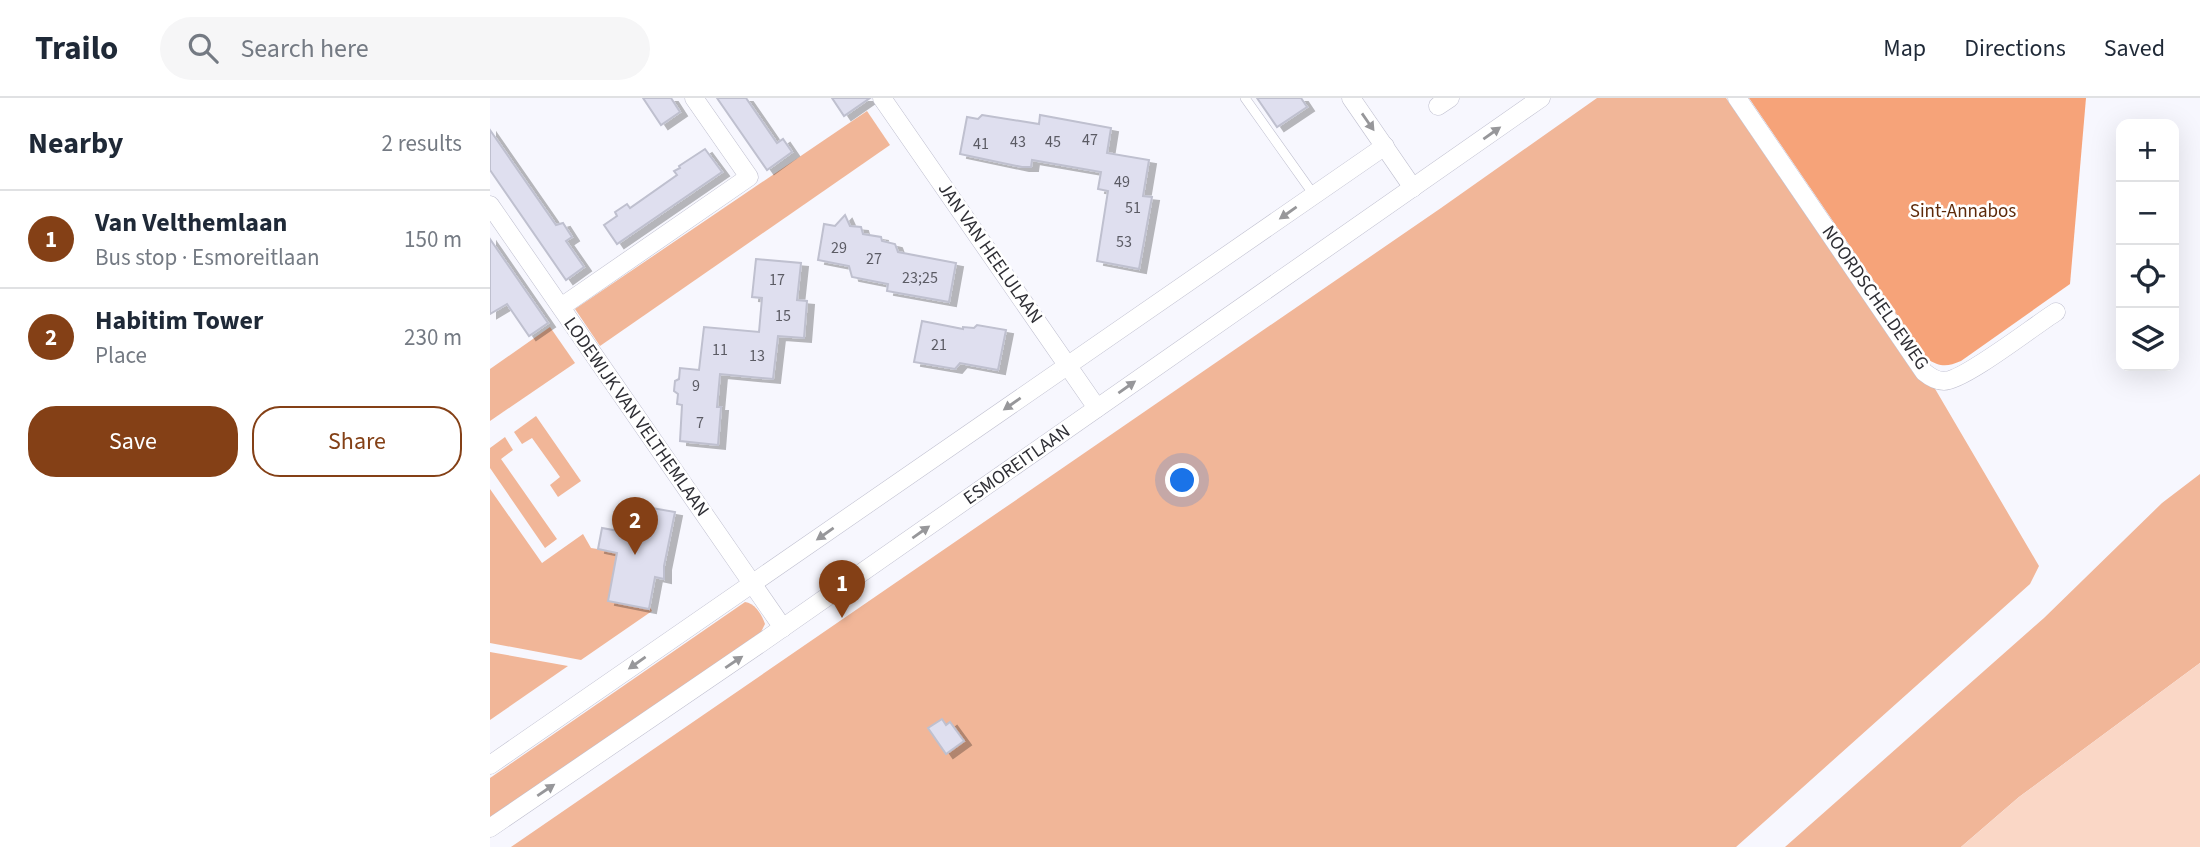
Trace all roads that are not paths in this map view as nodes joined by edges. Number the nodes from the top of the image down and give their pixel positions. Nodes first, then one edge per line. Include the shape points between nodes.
1 (694, 98) edge
2 (882, 98) edge
3 (1245, 98) edge
4 (1351, 98) edge
5 (1541, 98) edge
6 (1737, 98) edge
7 (1384, 146) junction
8 (1413, 188) junction
9 (1314, 195) junction
10 (490, 205) edge
11 (561, 307) junction
12 (2056, 312) dead end
13 (1068, 365) junction
14 (1097, 408) junction
15 (752, 584) junction
16 (783, 628) junction
17 (490, 765) edge
18 (490, 828) edge

1 - 11 street via 749,177
2 - 13 street, JAN VAN HEELULAAN
3 - 9 lane
4 -> 7 street
8 -> 5 street, ESMOREITLAAN
6 - 12 street, NOORDSCHELDEWEG via 1929,376 1941,381 1962,375
7 - 8 street
7 - 9 street
14 -> 8 street, ESMOREITLAAN
9 -> 13 street
10 - 11 street, LODEWIJK VAN VELTHEMLAAN
11 - 15 street, LODEWIJK VAN VELTHEMLAAN
13 - 14 street, JAN VAN HEELULAAN
13 -> 15 street
16 -> 14 street, ESMOREITLAAN
15 - 16 street, LODEWIJK VAN VELTHEMLAAN
15 -> 17 street
18 -> 16 street, ESMOREITLAAN

